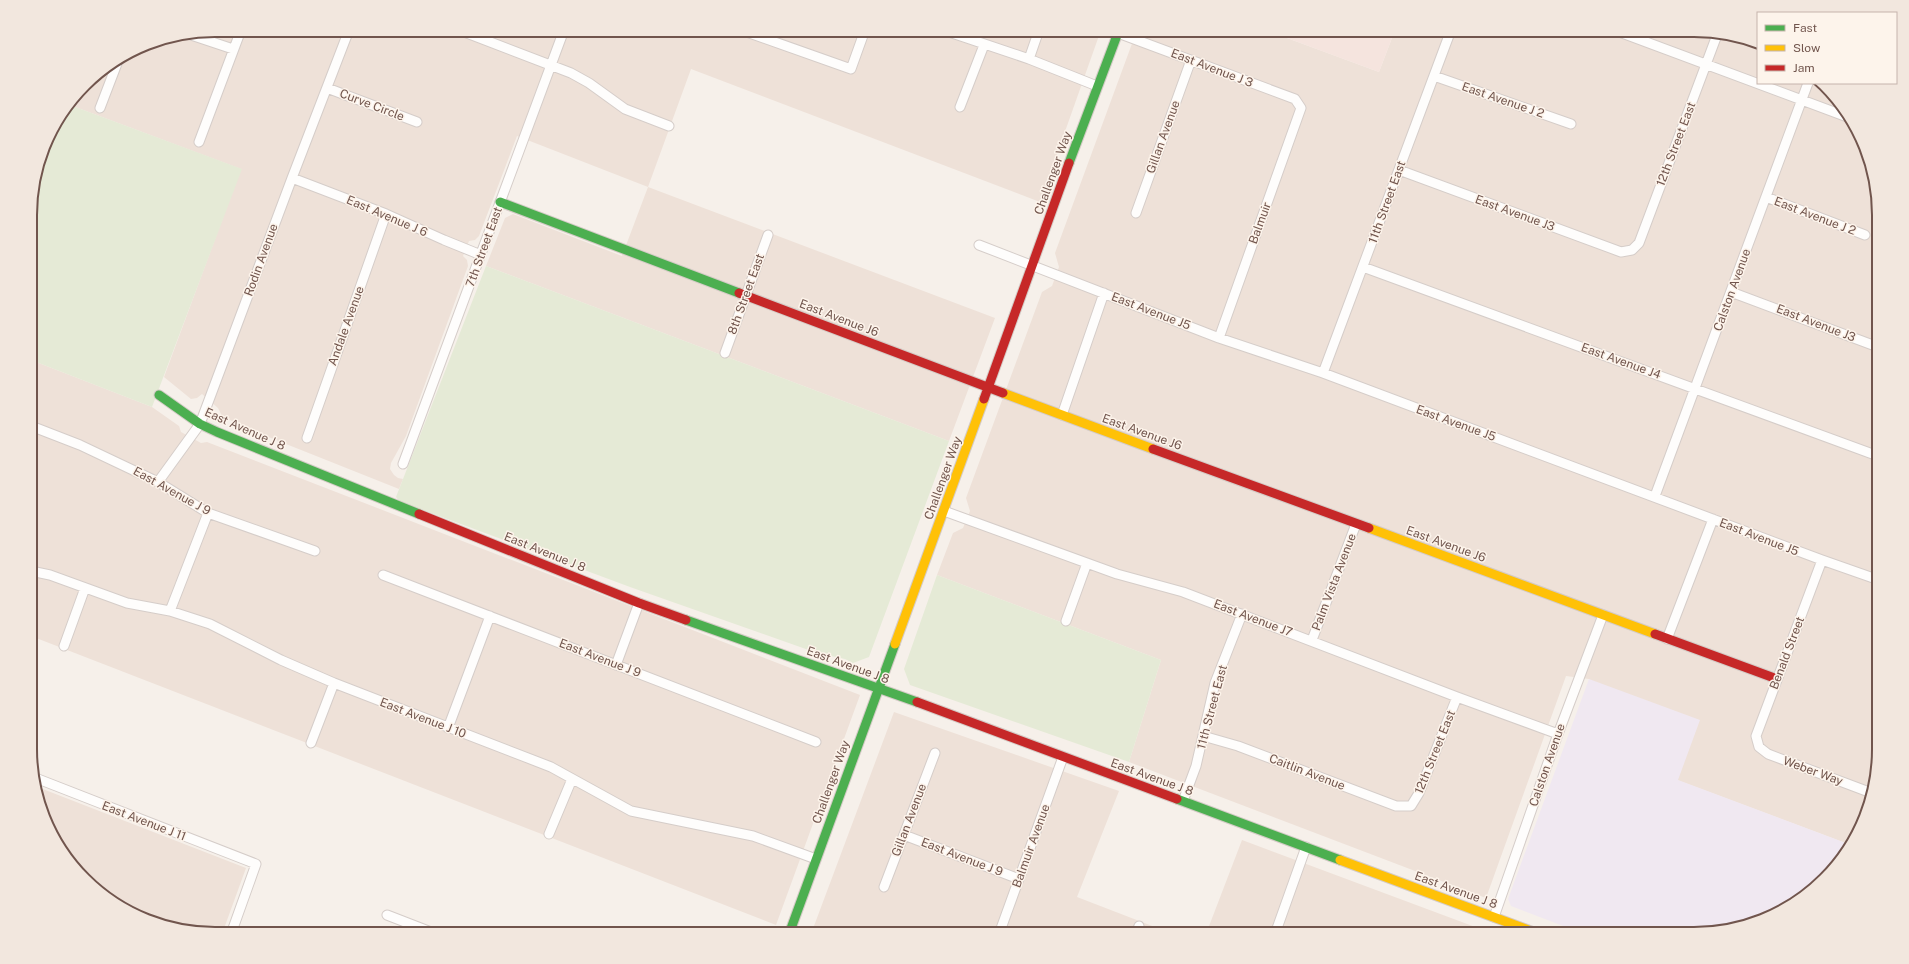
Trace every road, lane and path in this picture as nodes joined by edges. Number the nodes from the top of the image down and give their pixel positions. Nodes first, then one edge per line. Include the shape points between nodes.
1 (238, 37) edge
2 (346, 37) edge
3 (477, 37) edge
4 (561, 37) edge
5 (766, 37) edge
6 (863, 37) edge
7 (962, 37) edge
8 (1036, 37) edge
9 (1116, 37) edge
10 (1134, 37) edge
11 (1448, 37) edge
12 (1632, 37) edge
13 (199, 38) edge
14 (1716, 39) edge
15 (984, 45) junction
16 (233, 49) junction
17 (1029, 59) junction
18 (1191, 60) junction
19 (1706, 65) junction
20 (551, 66) junction
21 (116, 67) edge
22 (1434, 76) junction
23 (1757, 84) edge
24 (1758, 84) edge
25 (1808, 84) edge
26 (1096, 86) junction
27 (327, 88) junction
28 (1802, 100) junction
29 (100, 108) dead end
30 (960, 108) dead end
31 (1301, 108) joint
32 (1841, 115) edge
33 (417, 122) dead end
34 (1571, 124) dead end
35 (669, 126) dead end
36 (199, 142) dead end
37 (1399, 170) junction
38 (292, 178) junction
39 (1766, 197) junction
40 (500, 202) junction
41 (1136, 213) dead end
42 (386, 214) junction
43 (768, 235) dead end
44 (1865, 235) dead end
45 (979, 245) dead end
46 (1632, 250) joint
47 (481, 255) junction
48 (1033, 265) junction
49 (1363, 267) junction
50 (1731, 292) junction
51 (1104, 293) junction
52 (746, 295) junction
53 (1219, 338) junction
54 (1872, 345) edge
55 (724, 353) dead end
56 (1323, 373) junction
57 (988, 388) junction
58 (1695, 388) junction
59 (159, 395) dead end
60 (1062, 415) junction
61 (200, 424) junction
62 (37, 428) edge
63 (307, 438) dead end
64 (1872, 454) edge
65 (403, 464) dead end
66 (158, 482) junction
67 (1655, 496) junction
68 (944, 511) junction
69 (208, 513) junction
70 (1712, 519) junction
71 (1356, 524) junction
72 (315, 551) dead end
73 (1822, 560) junction
74 (1087, 563) junction
75 (37, 573) edge
76 (383, 575) dead end
77 (1872, 578) edge
78 (85, 588) junction
79 (638, 603) junction
80 (170, 611) junction
81 (1242, 614) junction
82 (1602, 615) junction
83 (490, 616) junction
84 (1066, 621) dead end
85 (1667, 639) junction
86 (1312, 640) junction
87 (64, 646) dead end
88 (616, 665) junction
89 (1777, 679) junction
90 (334, 683) junction
91 (878, 688) junction
92 (1457, 698) junction
93 (448, 728) junction
94 (1558, 734) junction
95 (1203, 736) junction
96 (816, 742) dead end
97 (310, 743) dead end
98 (1759, 747) joint
99 (935, 753) dead end
100 (1063, 757) junction
101 (572, 779) junction
102 (40, 780) edge
103 (1867, 791) edge
104 (1183, 801) junction
105 (1411, 806) joint
106 (549, 834) dead end
107 (904, 835) junction
108 (1306, 847) junction
109 (816, 859) junction
110 (1019, 879) junction
111 (884, 887) dead end
112 (387, 915) dead end
113 (1494, 917) junction
114 (234, 927) edge
115 (418, 927) edge
116 (793, 927) edge
117 (1002, 927) edge
118 (1277, 927) edge
119 (1520, 927) edge

1 - 16 street
2 - 27 street, Rodin Avenue
3 - 20 street
4 - 20 street, 7th Street East
5 - 6 street via 851,69
7 - 15 street
8 - 17 street
9 - 26 street, Challenger Way
10 - 18 street, East Avenue J 3
11 - 22 street, 11th Street East
12 - 19 street
13 - 16 street
14 - 19 street, 12th Street East
15 - 17 street
15 - 30 street
16 - 36 street
17 - 26 street
18 - 31 street, East Avenue J 3 via 1296,99
18 - 41 street, Gillan Avenue
19 - 23 street
19 - 46 street, 12th Street East via 1639,243
20 - 35 street via 580,78 625,109
20 - 40 street, 7th Street East
21 - 29 street
22 - 34 street, East Avenue J 2
22 - 37 street, 11th Street East
24 - 28 street
25 - 28 street, Calston Avenue
26 - 48 street, Challenger Way
27 - 33 street, Curve Circle
27 - 38 street, Rodin Avenue
28 - 32 street
28 - 39 street, Calston Avenue
31 - 53 street, Balmuir
37 - 46 street, East Avenue J3 via 1621,252
37 - 49 street, 11th Street East
38 - 42 street, East Avenue J 6
38 - 61 street, Rodin Avenue
39 - 44 street, East Avenue J 2
39 - 50 street, Calston Avenue
40 - 47 street, 7th Street East
40 - 52 street, East Avenue J6
42 - 47 street, East Avenue J 6
42 - 63 street, Andale Avenue
43 - 52 street, 8th Street East
45 - 48 street, East Avenue J5
47 - 65 street, 7th Street East
48 - 51 street, East Avenue J5
48 - 57 street, Challenger Way
49 - 56 street, 11th Street East
49 - 58 street, East Avenue J4
50 - 54 street, East Avenue J3
50 - 58 street, Calston Avenue
51 - 53 street, East Avenue J5
51 - 60 street
52 - 55 street, 8th Street East
52 - 57 street, East Avenue J6
53 - 56 street, East Avenue J5
56 - 67 street, East Avenue J5
57 - 60 street, East Avenue J6
57 - 68 street, Challenger Way
58 - 64 street, East Avenue J4
58 - 67 street, Calston Avenue
59 - 61 street, East Avenue J 8
60 - 71 street, East Avenue J6
61 - 66 street, Rodin Avenue
61 - 79 street, East Avenue J 8
62 - 66 street, East Avenue J 9 via 80,445
66 - 69 street, East Avenue J 9
67 - 70 street, East Avenue J5
68 - 74 street, East Avenue J7
68 - 91 street, Challenger Way
69 - 72 street, East Avenue J 9
69 - 80 street
70 - 73 street, East Avenue J5
70 - 85 street
71 - 82 street, East Avenue J6
71 - 86 street, Palm Vista Avenue
73 - 77 street, East Avenue J5
73 - 89 street, Benald Street
74 - 81 street, East Avenue J7 via 1116,574 1183,592
74 - 84 street
75 - 78 street, East Avenue J 10
76 - 83 street, East Avenue J 9
78 - 80 street, East Avenue J 10 via 127,603
78 - 87 street
79 - 88 street
79 - 91 street, East Avenue J 8
80 - 90 street, East Avenue J 10 via 210,624 281,660
81 - 86 street, East Avenue J7
81 - 95 street, 11th Street East via 1215,683
82 - 85 street, East Avenue J6
82 - 94 street, Calston Avenue
83 - 88 street, East Avenue J 9
83 - 93 street
85 - 89 street, East Avenue J6
86 - 92 street, East Avenue J7
88 - 96 street, East Avenue J 9
89 - 98 street, Benald Street via 1756,736
90 - 93 street, East Avenue J 10
90 - 97 street
91 - 100 street, East Avenue J 8
91 - 109 street, Challenger Way
92 - 94 street, East Avenue J7
92 - 105 street, 12th Street East via 1419,793
93 - 101 street, East Avenue J 10 via 551,767
94 - 113 street, Calston Avenue
95 - 104 street, 11th Street East via 1196,766
95 - 105 street, Caitlin Avenue via 1238,746 1396,806
98 - 103 street, Weber Way via 1768,754
99 - 107 street, Gillan Avenue
100 - 104 street, East Avenue J 8
100 - 110 street, Balmuir Avenue
101 - 106 street
101 - 109 street, East Avenue J 10 via 631,811 753,836
102 - 114 street, East Avenue J 11 via 256,864
104 - 108 street, East Avenue J 8
107 - 110 street, East Avenue J 9
107 - 111 street, Gillan Avenue
108 - 113 street, East Avenue J 8
108 - 118 street
109 - 116 street, Challenger Way
110 - 117 street, Balmuir Avenue
112 - 115 street
113 - 119 street, East Avenue J 8

